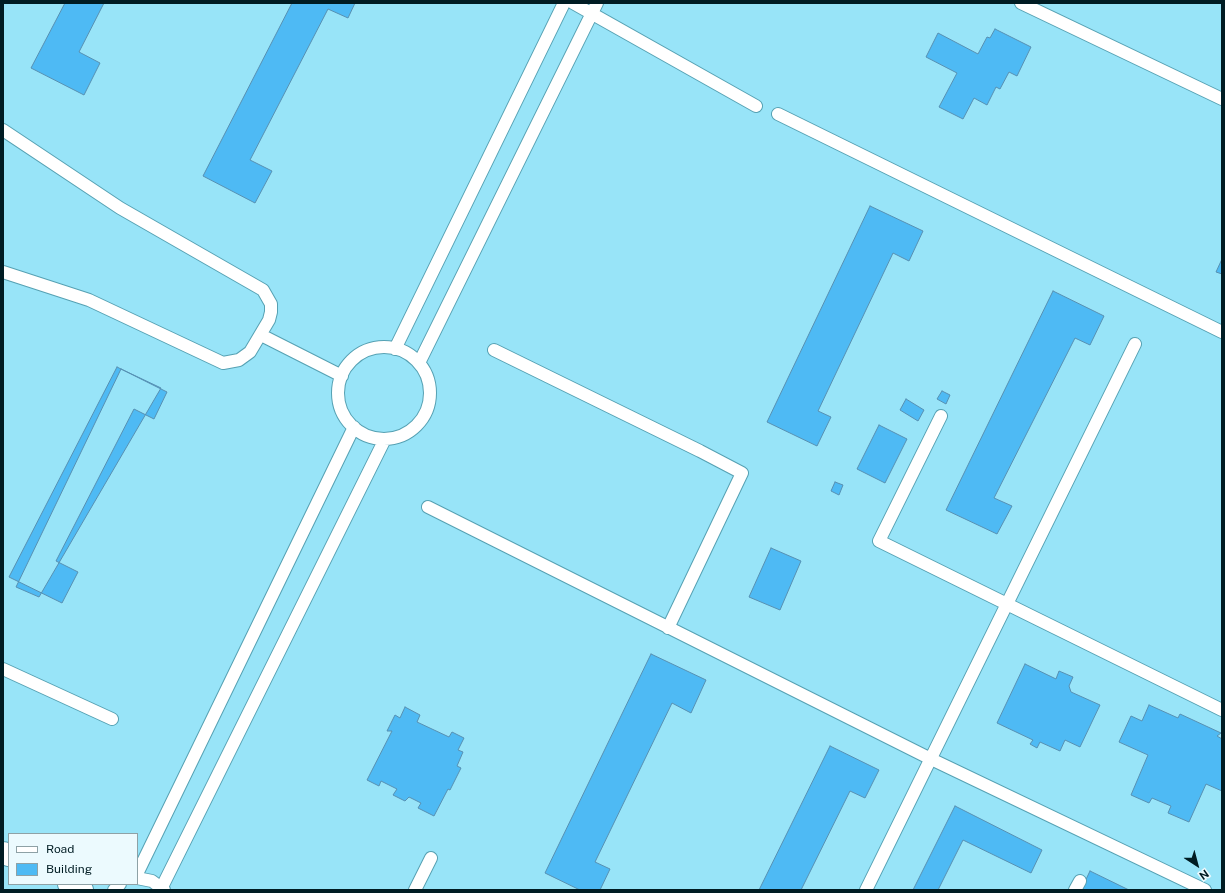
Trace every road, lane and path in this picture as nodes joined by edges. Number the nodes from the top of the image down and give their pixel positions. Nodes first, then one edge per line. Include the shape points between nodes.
1 (564, 3) edge
2 (573, 3) edge
3 (1021, 3) edge
4 (594, 8) edge
5 (1222, 99) edge
6 (756, 106) dead end
7 (778, 114) dead end
8 (3, 130) edge
9 (3, 272) edge
10 (1222, 332) edge
11 (261, 335) junction
12 (1135, 344) dead end
13 (395, 349) junction
14 (494, 350) dead end
15 (419, 363) junction
16 (342, 376) junction
17 (941, 416) dead end
18 (354, 428) junction
19 (385, 439) junction
20 (428, 507) dead end
21 (1007, 604) junction
22 (668, 628) junction
23 (3, 669) edge
24 (1222, 710) edge
25 (112, 719) dead end
26 (931, 759) junction
27 (431, 858) dead end
28 (138, 872) edge
29 (138, 878) edge
30 (71, 885) edge
31 (163, 889) edge
32 (82, 890) edge
33 (415, 890) edge
34 (866, 890) edge
35 (1205, 890) edge

1 - 13 lane
2 - 4 lane
3 - 5 lane
4 - 6 lane
4 - 15 lane
7 - 10 lane
8 - 11 lane via 120,208 263,290 271,304 271,312
9 - 11 lane via 89,300 223,363 245,357
11 - 16 lane
12 - 21 lane
13 - 15 lane via 412,356
13 - 16 lane via 384,347 364,353 354,359
14 - 22 lane via 742,474
15 - 19 lane via 430,383 426,412 407,433
16 - 18 lane via 339,387 341,409
17 - 21 lane via 879,541
18 - 19 lane via 363,434
18 - 28 lane
19 - 31 lane
20 - 22 lane
21 - 24 lane
21 - 26 lane
22 - 26 lane
23 - 25 lane
26 - 34 lane
26 - 35 lane
27 - 33 lane
29 - 31 lane via 152,881
30 - 32 street

